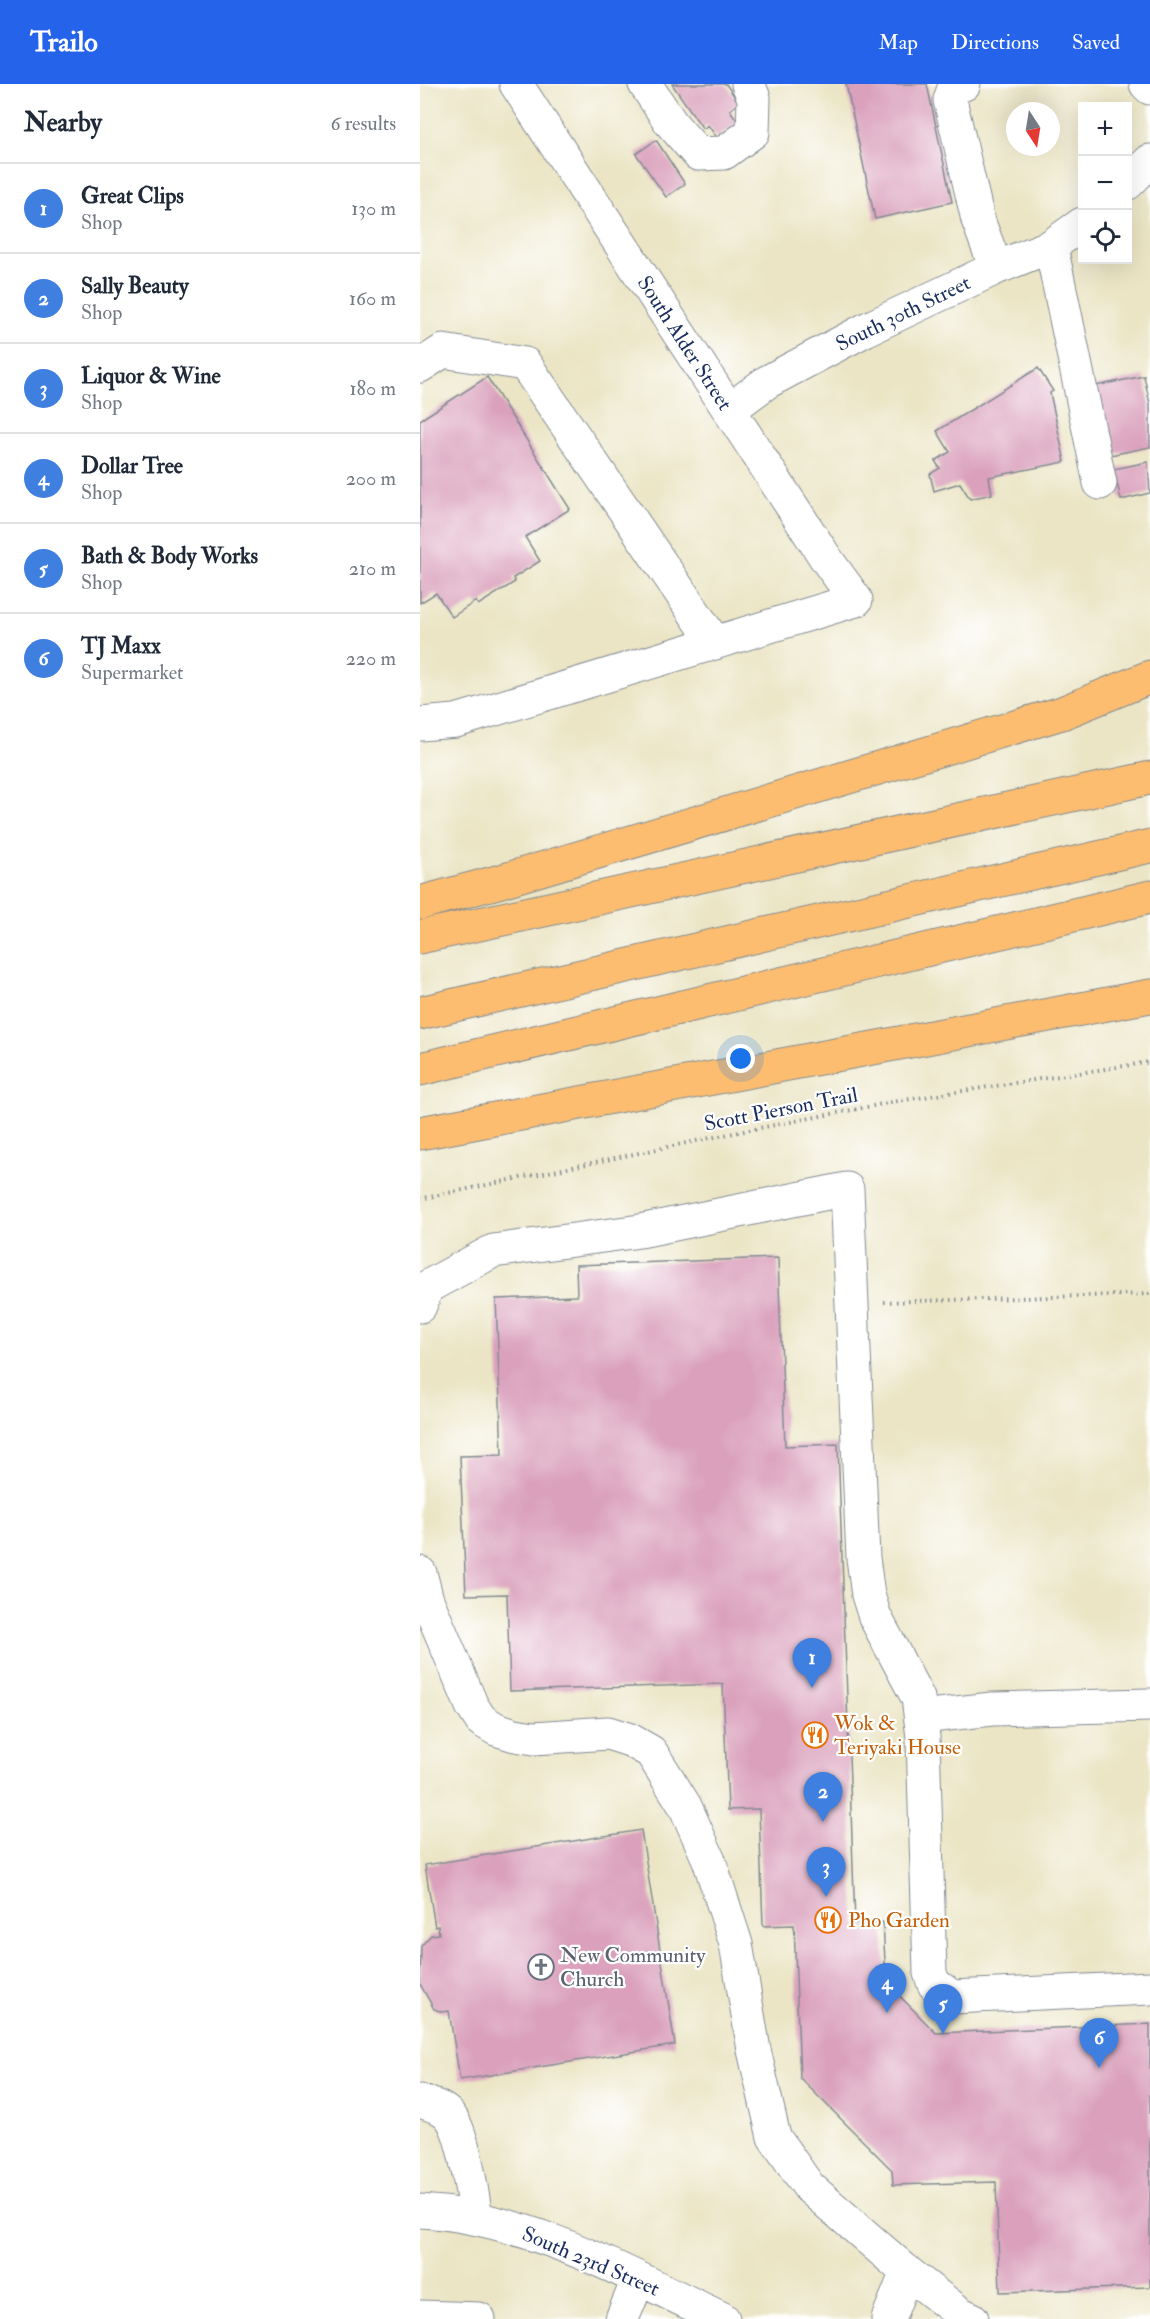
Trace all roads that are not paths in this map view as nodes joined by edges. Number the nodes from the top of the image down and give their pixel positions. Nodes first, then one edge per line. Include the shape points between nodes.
1 (516, 84) edge
2 (645, 84) edge
3 (748, 84) edge
4 (964, 84) edge
5 (1146, 84) edge
6 (1150, 88) edge
7 (1150, 161) edge
8 (1132, 179) edge
9 (1078, 228) edge
10 (1052, 246) junction
11 (996, 268) junction
12 (420, 366) edge
13 (729, 410) junction
14 (1100, 483) dead end
15 (714, 643) junction
16 (1150, 677) edge
17 (420, 724) edge
18 (1150, 778) edge
19 (1150, 846) edge
20 (1150, 897) edge
21 (420, 903) edge
22 (420, 937) edge
23 (1150, 996) edge
24 (420, 1013) edge
25 (420, 1069) edge
26 (420, 1133) edge
27 (420, 1306) edge
28 (420, 1573) edge
29 (1150, 1705) edge
30 (921, 1717) junction
31 (1150, 1988) edge
32 (420, 2101) edge
33 (420, 2211) edge
34 (477, 2217) junction
35 (907, 2272) junction
36 (638, 2280) junction
37 (420, 2317) edge
38 (479, 2319) edge
39 (622, 2319) edge
40 (723, 2319) edge
41 (888, 2319) edge
42 (972, 2319) edge

1 - 13 street, South Alder Street
2 - 3 street via 698,154 724,153 753,132 754,98
4 - 11 street via 954,88 950,100 978,220
5 - 6 street
7 - 8 street
9 - 10 street, South 30th Street
10 - 11 street, South 30th Street
10 - 14 street
11 - 13 street, South 30th Street via 766,382
12 - 15 street via 443,351 525,364
13 - 15 street, South Alder Street via 856,600
15 - 17 street via 456,721
16 - 21 highway via 1062,713
18 - 22 highway
19 - 24 highway
20 - 25 highway
23 - 26 highway
27 - 30 street via 427,1287 493,1251 640,1231 847,1189 865,1580 875,1617 918,1698
28 - 35 street via 453,1664 471,1706 482,1720 496,1729 534,1738 608,1733 651,1752 686,1806 709,1860 736,1944 774,2137 809,2187
29 - 30 street via 992,1709
30 - 31 street via 930,1973 934,1984 952,1997
32 - 34 street via 441,2108 453,2120
33 - 34 street, South 23rd Street
34 - 36 street, South 23rd Street via 562,2244
35 - 41 street
35 - 42 street
36 - 39 street
36 - 40 street, South 23rd Street
37 - 38 street

